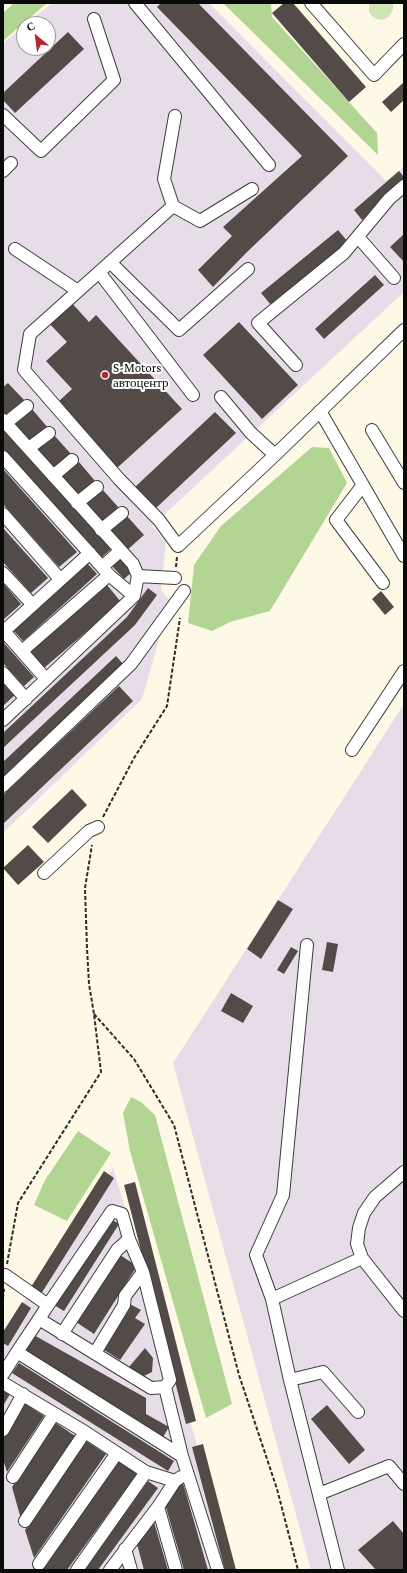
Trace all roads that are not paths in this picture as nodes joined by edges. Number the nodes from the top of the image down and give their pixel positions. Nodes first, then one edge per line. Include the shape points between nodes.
1 (135, 3) edge
2 (315, 4) edge
3 (94, 19) dead end
4 (404, 44) edge
5 (3, 115) edge
6 (175, 116) dead end
7 (269, 165) dead end
8 (404, 186) edge
9 (252, 189) dead end
10 (173, 206) junction
11 (358, 237) junction
12 (15, 249) dead end
13 (110, 262) junction
14 (248, 269) dead end
15 (99, 272) junction
16 (394, 278) dead end
17 (78, 291) junction
18 (404, 330) edge
19 (296, 366) dead end
20 (193, 395) dead end
21 (221, 396) dead end
22 (27, 406) dead end
23 (320, 411) junction
24 (5, 422) edge
25 (372, 430) dead end
26 (48, 433) dead end
27 (29, 448) junction
28 (275, 455) junction
29 (3, 457) edge
30 (72, 460) dead end
31 (54, 476) junction
32 (404, 483) edge
33 (363, 485) junction
34 (97, 487) dead end
35 (77, 502) junction
36 (122, 512) dead end
37 (3, 514) edge
38 (101, 530) junction
39 (399, 536) edge
40 (120, 551) junction
41 (90, 553) junction
42 (404, 556) edge
43 (106, 571) junction
44 (3, 572) edge
45 (138, 576) junction
46 (174, 578) road end
47 (60, 579) junction
48 (383, 583) dead end
49 (184, 591) dead end
50 (134, 596) junction
51 (32, 604) junction
52 (3, 630) edge
53 (22, 651) junction
54 (404, 671) edge
55 (3, 673) edge
56 (46, 679) junction
57 (26, 699) junction
58 (3, 720) edge
59 (352, 750) dead end
60 (3, 786) edge
61 (98, 827) road end
62 (44, 873) dead end
63 (307, 945) dead end
64 (402, 1177) edge
65 (128, 1238) junction
66 (362, 1258) junction
67 (143, 1272) junction
68 (5, 1275) road end
69 (272, 1299) junction
70 (48, 1304) junction
71 (404, 1311) edge
72 (39, 1319) junction
73 (62, 1334) junction
74 (17, 1352) junction
75 (95, 1353) junction
76 (3, 1374) edge
77 (290, 1380) junction
78 (3, 1382) edge
79 (165, 1387) junction
80 (22, 1394) junction
81 (358, 1412) dead end
82 (54, 1414) junction
83 (3, 1430) edge
84 (85, 1432) junction
85 (117, 1453) junction
86 (182, 1456) junction
87 (146, 1472) junction
88 (188, 1473) junction
89 (13, 1477) dead end
90 (175, 1481) junction
91 (404, 1484) edge
92 (319, 1494) junction
93 (158, 1506) junction
94 (25, 1521) dead end
95 (125, 1549) junction
96 (39, 1564) dead end
97 (77, 1570) edge
98 (110, 1570) edge
99 (131, 1570) edge
100 (176, 1570) edge
101 (218, 1570) edge
102 (338, 1570) edge

1 - 7 lane
2 - 4 lane via 374,76
3 - 5 lane via 114,80 41,151
6 - 10 lane via 164,179
8 - 11 lane via 389,199
9 - 10 lane via 200,221
10 - 13 lane
11 - 16 lane
11 - 19 lane via 344,253 258,323
12 - 17 lane
13 - 14 lane via 179,330
13 - 15 lane
15 - 17 lane
15 - 20 lane
17 - 28 lane via 30,334 24,370 158,520 178,546
18 - 23 lane
21 - 28 lane via 251,433
22 - 24 lane
23 - 28 lane
23 - 33 lane
24 - 27 lane
25 - 32 lane
26 - 27 lane
27 - 31 lane
29 - 41 lane
30 - 31 lane
31 - 35 lane
33 - 39 lane
33 - 48 lane via 336,520
34 - 35 lane
35 - 38 lane
36 - 38 lane
37 - 47 lane
38 - 40 lane
39 - 42 lane
40 - 43 lane
40 - 45 lane via 133,564
41 - 43 lane
41 - 47 lane
43 - 50 lane
43 - 53 lane
44 - 51 lane
45 - 46 lane
45 - 50 lane
47 - 51 lane
49 - 60 lane via 131,664
50 - 56 lane
51 - 52 lane
52 - 53 lane
53 - 56 lane
54 - 59 lane
55 - 57 lane
56 - 57 lane
57 - 58 lane
61 - 62 lane via 89,831
63 - 69 lane via 283,1194 256,1255
64 - 66 lane via 375,1198 364,1212 358,1228 357,1244
65 - 67 lane
65 - 70 lane via 122,1214 112,1211
65 - 73 lane via 116,1250
66 - 69 lane
66 - 71 lane
67 - 75 lane via 125,1296 124,1305
67 - 79 lane via 170,1380
68 - 70 lane
69 - 77 lane
70 - 72 lane
72 - 73 lane
72 - 74 lane
73 - 75 lane
74 - 76 lane
74 - 86 lane
75 - 79 lane via 151,1388
77 - 81 lane via 323,1372
77 - 92 lane
78 - 80 lane
79 - 86 lane
80 - 82 lane
80 - 83 lane
82 - 84 lane
82 - 89 lane
84 - 85 lane
84 - 94 lane
85 - 87 lane
85 - 96 lane
86 - 88 lane
87 - 90 lane
87 - 97 lane
88 - 90 lane
88 - 101 lane
90 - 93 lane
91 - 92 lane via 389,1466
92 - 102 lane
93 - 95 lane
93 - 100 lane
95 - 98 lane
95 - 99 lane

